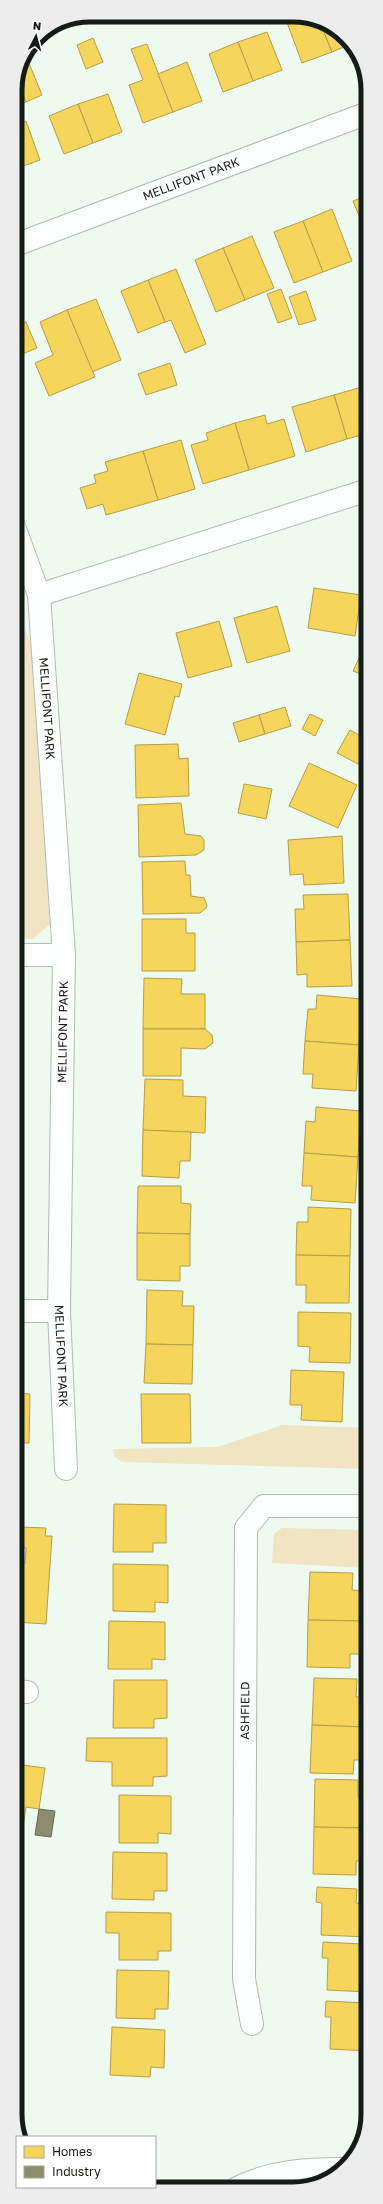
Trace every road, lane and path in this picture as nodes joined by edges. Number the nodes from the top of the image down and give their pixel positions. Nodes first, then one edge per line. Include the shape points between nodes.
1 (361, 116) edge
2 (22, 242) edge
3 (361, 492) edge
4 (22, 548) edge
5 (39, 595) junction
6 (22, 955) edge
7 (64, 955) junction
8 (22, 1311) edge
9 (59, 1311) junction
10 (66, 1469) dead end
11 (361, 1506) edge
12 (252, 2024) dead end
13 (333, 2169) edge
14 (249, 2182) edge

1 - 2 street, MELLIFONT PARK
3 - 5 street
4 - 5 street, MELLIFONT PARK
5 - 7 street, MELLIFONT PARK
6 - 7 street
7 - 9 street, MELLIFONT PARK
8 - 9 street
9 - 10 street, MELLIFONT PARK
11 - 12 street, ASHFIELD via 264,1506 246,1528 244,1978
13 - 14 street via 302,2169

